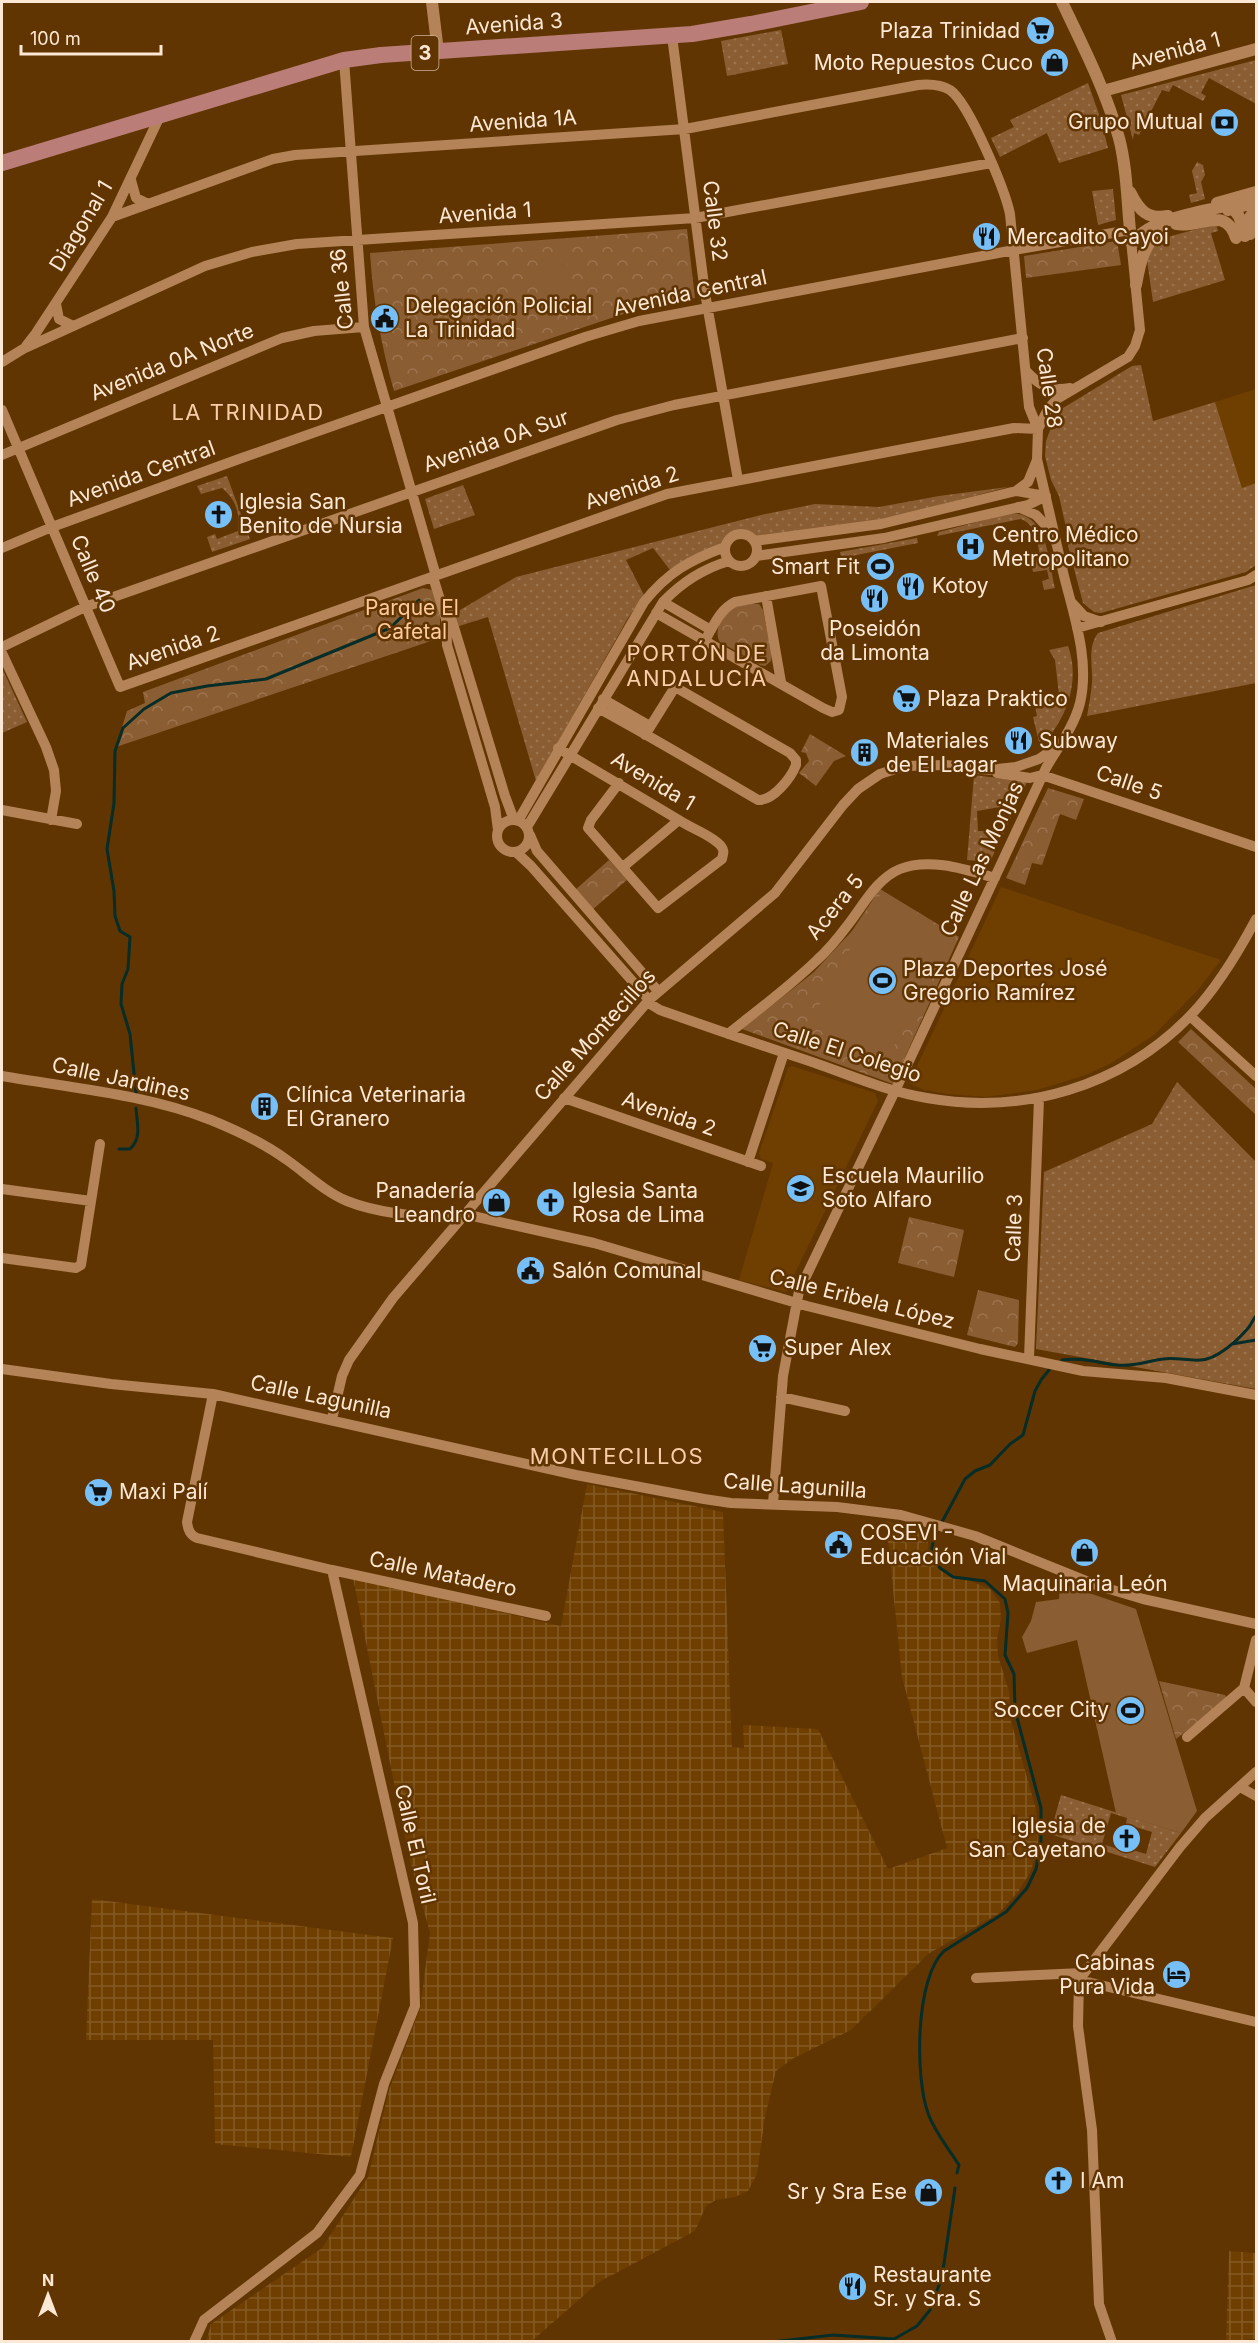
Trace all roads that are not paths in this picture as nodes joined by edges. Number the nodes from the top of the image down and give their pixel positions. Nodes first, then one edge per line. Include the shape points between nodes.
1 (432, 2) edge
2 (861, 2) edge
3 (1062, 2) edge
4 (672, 36) junction
5 (1257, 49) edge
6 (438, 52) junction
7 (344, 60) junction
8 (942, 87) joint
9 (1103, 91) junction
10 (159, 116) junction
11 (684, 129) junction
12 (351, 151) junction
13 (2, 163) edge
14 (991, 163) junction
15 (131, 180) junction
16 (1126, 184) junction
17 (1257, 192) edge
18 (1257, 196) edge
19 (1257, 202) edge
20 (148, 204) junction
21 (1234, 208) junction
22 (1257, 208) edge
23 (112, 217) junction
24 (695, 218) junction
25 (1174, 220) junction
26 (1162, 228) junction
27 (1137, 230) junction
28 (1243, 236) junction
29 (357, 240) junction
30 (1132, 244) joint
31 (1014, 250) junction
32 (1136, 285) junction
33 (56, 303) junction
34 (707, 307) junction
35 (73, 326) junction
36 (364, 327) junction
37 (1023, 338) junction
38 (23, 349) junction
39 (2, 362) edge
40 (1026, 371) junction
41 (1076, 387) junction
42 (722, 396) junction
43 (386, 407) junction
44 (2, 411) edge
45 (1038, 429) junction
46 (18, 448) junction
47 (2, 455) edge
48 (1037, 459) junction
49 (738, 480) junction
50 (411, 491) junction
51 (1016, 492) junction
52 (1046, 496) junction
53 (1018, 507) junction
54 (52, 527) junction
55 (812, 534) junction
56 (1055, 536) junction
57 (754, 541) junction
58 (725, 546) junction
59 (2, 548) edge
60 (813, 548) junction
61 (756, 556) junction
62 (729, 561) junction
63 (1257, 575) edge
64 (436, 576) junction
65 (766, 596) junction
66 (1070, 600) junction
67 (663, 602) junction
68 (86, 607) junction
69 (656, 613) junction
70 (1101, 622) junction
71 (1077, 628) junction
72 (708, 635) junction
73 (2, 647) edge
74 (614, 651) junction
75 (1081, 652) junction
76 (2, 653) edge
77 (629, 658) junction
78 (781, 682) junction
79 (120, 687) joint
80 (601, 704) junction
81 (648, 731) junction
82 (1061, 743) junction
83 (558, 748) junction
84 (570, 756) junction
85 (988, 770) junction
86 (1037, 780) junction
87 (619, 783) junction
88 (2, 810) edge
89 (51, 820) junction
90 (679, 820) junction
91 (77, 824) dead end
92 (522, 826) junction
93 (498, 830) junction
94 (1257, 847) edge
95 (516, 852) junction
96 (623, 867) junction
97 (995, 878) junction
98 (1257, 919) edge
99 (658, 991) junction
100 (648, 1001) junction
101 (1190, 1016) junction
102 (728, 1034) junction
103 (784, 1053) junction
104 (2, 1076) edge
105 (1257, 1076) edge
106 (895, 1091) junction
107 (564, 1098) junction
108 (1039, 1099) junction
109 (100, 1144) dead end
110 (748, 1162) junction
111 (761, 1166) dead end
112 (2, 1189) edge
113 (91, 1202) junction
114 (462, 1216) junction
115 (2, 1258) edge
116 (796, 1303) junction
117 (1029, 1358) junction
118 (2, 1369) edge
119 (213, 1394) junction
120 (1257, 1395) edge
121 (781, 1397) junction
122 (845, 1411) dead end
123 (332, 1419) junction
124 (773, 1504) junction
125 (332, 1569) junction
126 (546, 1616) dead end
127 (1257, 1624) edge
128 (1257, 1640) edge
129 (1244, 1688) junction
130 (1257, 1702) edge
131 (1187, 1737) dead end
132 (1257, 1772) edge
133 (1240, 1787) junction
134 (1257, 1796) edge
135 (1080, 1976) junction
136 (976, 1978) dead end
137 (1257, 2022) edge
138 (194, 2342) edge
139 (1112, 2342) edge

1 - 6 street
2 - 4 main road, Avenida 3 / 3
3 - 9 street
4 - 6 main road, Avenida 3 / 3
4 - 11 street, Calle 32
5 - 9 street, Avenida 1
6 - 7 main road, Avenida 3 / 3
7 - 10 main road, Avenida 3 / 3
7 - 12 street, Calle 36
8 - 11 street, Avenida 1A via 918,85
8 - 14 street, Calle 28 via 963,104
9 - 16 street via 1119,140
10 - 13 main road, Avenida 3 / 3
10 - 15 street, Diagonal 1
11 - 12 street, Avenida 1A
11 - 24 street, Calle 32
12 - 20 street, Avenida 1A via 280,157
12 - 29 street, Calle 36
14 - 24 street, Avenida 1
14 - 31 street, Calle 28 via 1008,205
15 - 20 street via 136,198
15 - 23 street, Diagonal 1
16 - 25 street via 1146,214
16 - 27 street
17 - 25 street, Avenida Central
18 - 21 street via 1240,201
19 - 21 street, Avenida Central
20 - 23 street, Avenida 1A
21 - 25 street, Avenida Central
21 - 27 street via 1225,206
21 - 28 street
22 - 28 street
23 - 33 street, Diagonal 1
24 - 29 street, Avenida 1
24 - 34 street, Calle 32
25 - 26 street, Avenida Central
25 - 27 street, Avenida Central
25 - 28 street via 1185,226 1221,220
26 - 27 street, Avenida Central
26 - 32 street via 1144,249
27 - 30 street
27 - 31 street, Avenida Central
29 - 35 street, Avenida 1 via 297,244 238,255
29 - 36 street, Calle 36
30 - 32 street
31 - 34 street, Avenida Central
31 - 37 street, Calle 28
32 - 41 street via 1140,321 1138,339 1128,357
33 - 35 street via 59,319
33 - 38 street, Diagonal 1
34 - 42 street, Calle 32
34 - 43 street, Avenida Central via 585,337
35 - 38 street, Avenida 1
36 - 43 street, Calle 36
36 - 46 street, Avenida 0A Norte via 282,338
37 - 40 street, Calle 28
37 - 42 street, Avenida 0A Sur
38 - 39 street, Avenida 1
40 - 41 street via 1048,389
40 - 45 street, Calle 28 via 1029,407
41 - 45 street via 1052,404
42 - 49 street, Calle 32
42 - 50 street, Avenida 0A Sur via 617,420
43 - 50 street, Calle 36
43 - 54 street, Avenida Central
44 - 46 street, Calle 40
45 - 48 street, Calle 28
45 - 49 street, Avenida 2 via 1014,428
46 - 47 street, Avenida 0A Norte
46 - 54 street, Calle 40
48 - 51 street via 1028,482
48 - 52 street, Calle 28
49 - 64 street, Avenida 2 via 654,498
50 - 64 street, Calle 36
50 - 68 street, Avenida 0A Sur
51 - 52 street
51 - 55 street via 881,524
52 - 53 street
52 - 56 street, Calle 28
53 - 56 street via 1036,515
53 - 60 street via 884,538
54 - 59 street, Avenida Central
54 - 68 street, Calle 40
55 - 57 street
55 - 60 street
56 - 66 street, Calle 28
57 - 58 street via 747,535 738,535
57 - 61 street
58 - 62 street
58 - 74 street via 692,560 655,588
60 - 61 street
61 - 62 street via 746,565 736,566
62 - 67 street via 696,574 676,587
63 - 70 street
64 - 79 street, Avenida 2
64 - 92 street via 505,795
64 - 93 street via 446,619 447,645 495,807
65 - 72 street via 727,606
65 - 78 street
65 - 78 street via 821,586 842,697 839,710 823,708
66 - 70 street via 1084,616
66 - 71 street, Calle 28
67 - 69 street
67 - 72 street
68 - 73 street, Avenida 0A Sur
68 - 79 street, Calle 40
69 - 72 street
69 - 77 street
70 - 71 street
70 - 75 street via 1087,635
71 - 75 street, Calle 28
72 - 78 street
74 - 77 street
74 - 83 street
75 - 82 street, Calle 28 via 1081,700
76 - 89 street via 54,770 56,791
77 - 80 street
80 - 81 street
80 - 84 street
81 - 81 street via 758,800 772,796 794,770 796,760 790,753 675,687
82 - 85 street, Calle Montecillos via 1031,763
82 - 86 street, Calle Las Monjas
83 - 84 street, Avenida 1
83 - 92 street
84 - 87 street, Avenida 1
84 - 92 street
85 - 86 street, Calle 5
85 - 99 street, Calle Montecillos via 905,766 868,782 843,805 775,893
86 - 94 street, Calle 5
86 - 97 street, Calle Las Monjas
87 - 90 street, Avenida 1
87 - 96 street via 588,828
88 - 89 street
89 - 91 street
90 - 96 street
90 - 96 street, Avenida 1 via 720,844 724,851 722,859 658,908
92 - 93 street via 503,824
92 - 95 street via 525,848
92 - 99 street via 537,851
93 - 95 street via 500,845
95 - 100 street
97 - 102 street, Acera 5 via 939,866 898,870 875,889 816,962
97 - 106 street, Calle Las Monjas
98 - 101 street, Calle El Colegio via 1218,982
99 - 100 street, Calle Montecillos
100 - 102 street, Calle El Colegio via 660,1010
100 - 107 street, Calle Montecillos
101 - 105 street
101 - 108 street, Calle El Colegio via 1158,1044 1113,1072 1089,1084
102 - 103 street, Calle El Colegio
103 - 106 street, Calle El Colegio
103 - 110 street
104 - 114 street, Calle Jardines via 125,1096 182,1110 263,1144 347,1201 379,1210
106 - 108 street, Calle El Colegio via 961,1103
106 - 116 street, Calle Las Monjas via 818,1247
107 - 110 street, Avenida 2
107 - 114 street, Calle Montecillos
108 - 117 street, Calle 3
109 - 113 street
110 - 111 street, Avenida 2
112 - 113 street
113 - 115 street via 81,1265 76,1268
114 - 116 street, Calle Eribela López via 594,1243
114 - 123 street, Calle Montecillos via 393,1298 349,1360
116 - 117 street, Calle Eribela López
116 - 121 street, Calle Las Monjas
117 - 120 street, Calle Eribela López via 1083,1371 1166,1378
118 - 119 street, Calle Lagunilla
119 - 123 street, Calle Lagunilla
119 - 125 street via 187,1522 192,1536
121 - 122 street
121 - 124 street, Calle Las Monjas
123 - 124 street, Calle Lagunilla via 666,1493 731,1503
124 - 127 street, Calle Lagunilla via 884,1512 935,1524 1096,1585
125 - 126 street, Calle Matadero
125 - 138 street, Calle El Toril via 413,1923 415,2006 384,2084 360,2175 317,2234 204,2320
128 - 129 street
129 - 130 street
129 - 131 street
132 - 133 street
133 - 134 street
133 - 135 street via 1180,1847
135 - 136 street
135 - 137 street
135 - 139 street via 1078,2026 1092,2130 1099,2304

